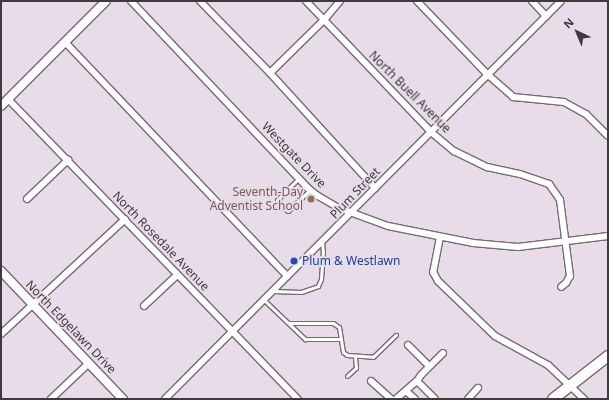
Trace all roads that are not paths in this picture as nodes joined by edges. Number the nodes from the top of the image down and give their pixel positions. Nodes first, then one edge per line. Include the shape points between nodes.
1 (106, 1) edge
2 (131, 1) edge
3 (200, 1) edge
4 (306, 1) edge
5 (340, 1) edge
6 (417, 1) edge
7 (532, 1) edge
8 (561, 1) edge
9 (546, 16) junction
10 (324, 20) junction
11 (65, 42) junction
12 (270, 73) junction
13 (487, 74) junction
14 (8, 99) junction
15 (1, 106) edge
16 (431, 132) junction
17 (608, 136) edge
18 (68, 160) junction
19 (299, 178) junction
20 (375, 188) junction
21 (310, 190) junction
22 (27, 199) dead end
23 (351, 213) junction
24 (125, 218) junction
25 (608, 236) edge
26 (440, 237) junction
27 (565, 241) junction
28 (322, 242) junction
29 (1, 271) edge
30 (177, 275) junction
31 (287, 276) junction
32 (561, 287) dead end
33 (273, 291) junction
34 (264, 300) junction
35 (33, 304) junction
36 (144, 306) dead end
37 (289, 323) junction
38 (232, 332) junction
39 (1, 334) edge
40 (396, 335) dead end
41 (341, 339) junction
42 (408, 344) dead end
43 (442, 353) dead end
44 (355, 356) junction
45 (608, 356) edge
46 (89, 363) junction
47 (429, 366) junction
48 (347, 376) dead end
49 (371, 381) dead end
50 (417, 381) junction
51 (570, 386) junction
52 (478, 388) dead end
53 (406, 391) junction
54 (51, 399) edge
55 (123, 399) edge
56 (165, 399) edge
57 (298, 399) edge
58 (391, 399) edge
59 (396, 399) edge
60 (414, 399) edge
61 (435, 399) edge
62 (468, 399) edge
63 (553, 399) edge
64 (584, 399) edge

1 - 11 street
2 - 19 street, Westgate Drive
3 - 12 street
4 - 10 street, North Buell Avenue
5 - 10 street
6 - 13 street
7 - 9 street
8 - 9 street, Plum Street
9 - 13 street, Plum Street
10 - 12 street
10 - 16 street, North Buell Avenue
11 - 14 street
11 - 31 street
12 - 20 street
13 - 16 street, Plum Street
13 - 17 street via 513,97 564,102 586,114
14 - 15 street
14 - 18 street, North Rosedale Avenue
16 - 20 street, Plum Street
16 - 27 street, North Buell Avenue via 454,151 487,167 549,184 560,200
18 - 22 street
18 - 24 street, North Rosedale Avenue
19 - 21 street, Westgate Drive
19 - 21 lane via 277,200 282,207 288,211
20 - 23 street, Plum Street
21 - 23 street, Westgate Drive via 329,203
23 - 26 street, Westgate Drive via 388,226
23 - 28 street, Plum Street
24 - 30 street, North Rosedale Avenue
24 - 35 street
25 - 27 street, Westgate Drive
26 - 27 street, Westgate Drive via 518,247
26 - 51 street via 433,272 438,281 495,336 548,365
27 - 32 street, North Buell Avenue via 570,276
28 - 31 street, Plum Street
28 - 33 lane via 322,280 318,286 301,292
29 - 35 street, North Edgelawn Drive
30 - 36 street
30 - 38 street, North Rosedale Avenue
31 - 33 street, Plum Street
33 - 34 street, Plum Street
34 - 37 lane
34 - 38 street, Plum Street
35 - 39 street
35 - 46 street, North Edgelawn Drive
37 - 41 lane via 305,339
37 - 41 lane via 333,323 339,327
38 - 56 street, Plum Street
38 - 57 street, North Rosedale Avenue
40 - 44 lane via 373,357
41 - 44 lane via 343,352
42 - 47 street
43 - 47 street
44 - 48 lane via 356,368
45 - 51 main road
46 - 54 street
46 - 55 street, North Edgelawn Drive
47 - 50 street
49 - 58 street
50 - 53 street
50 - 61 street
51 - 63 main road
51 - 64 street
52 - 62 street
53 - 59 street
53 - 60 street

